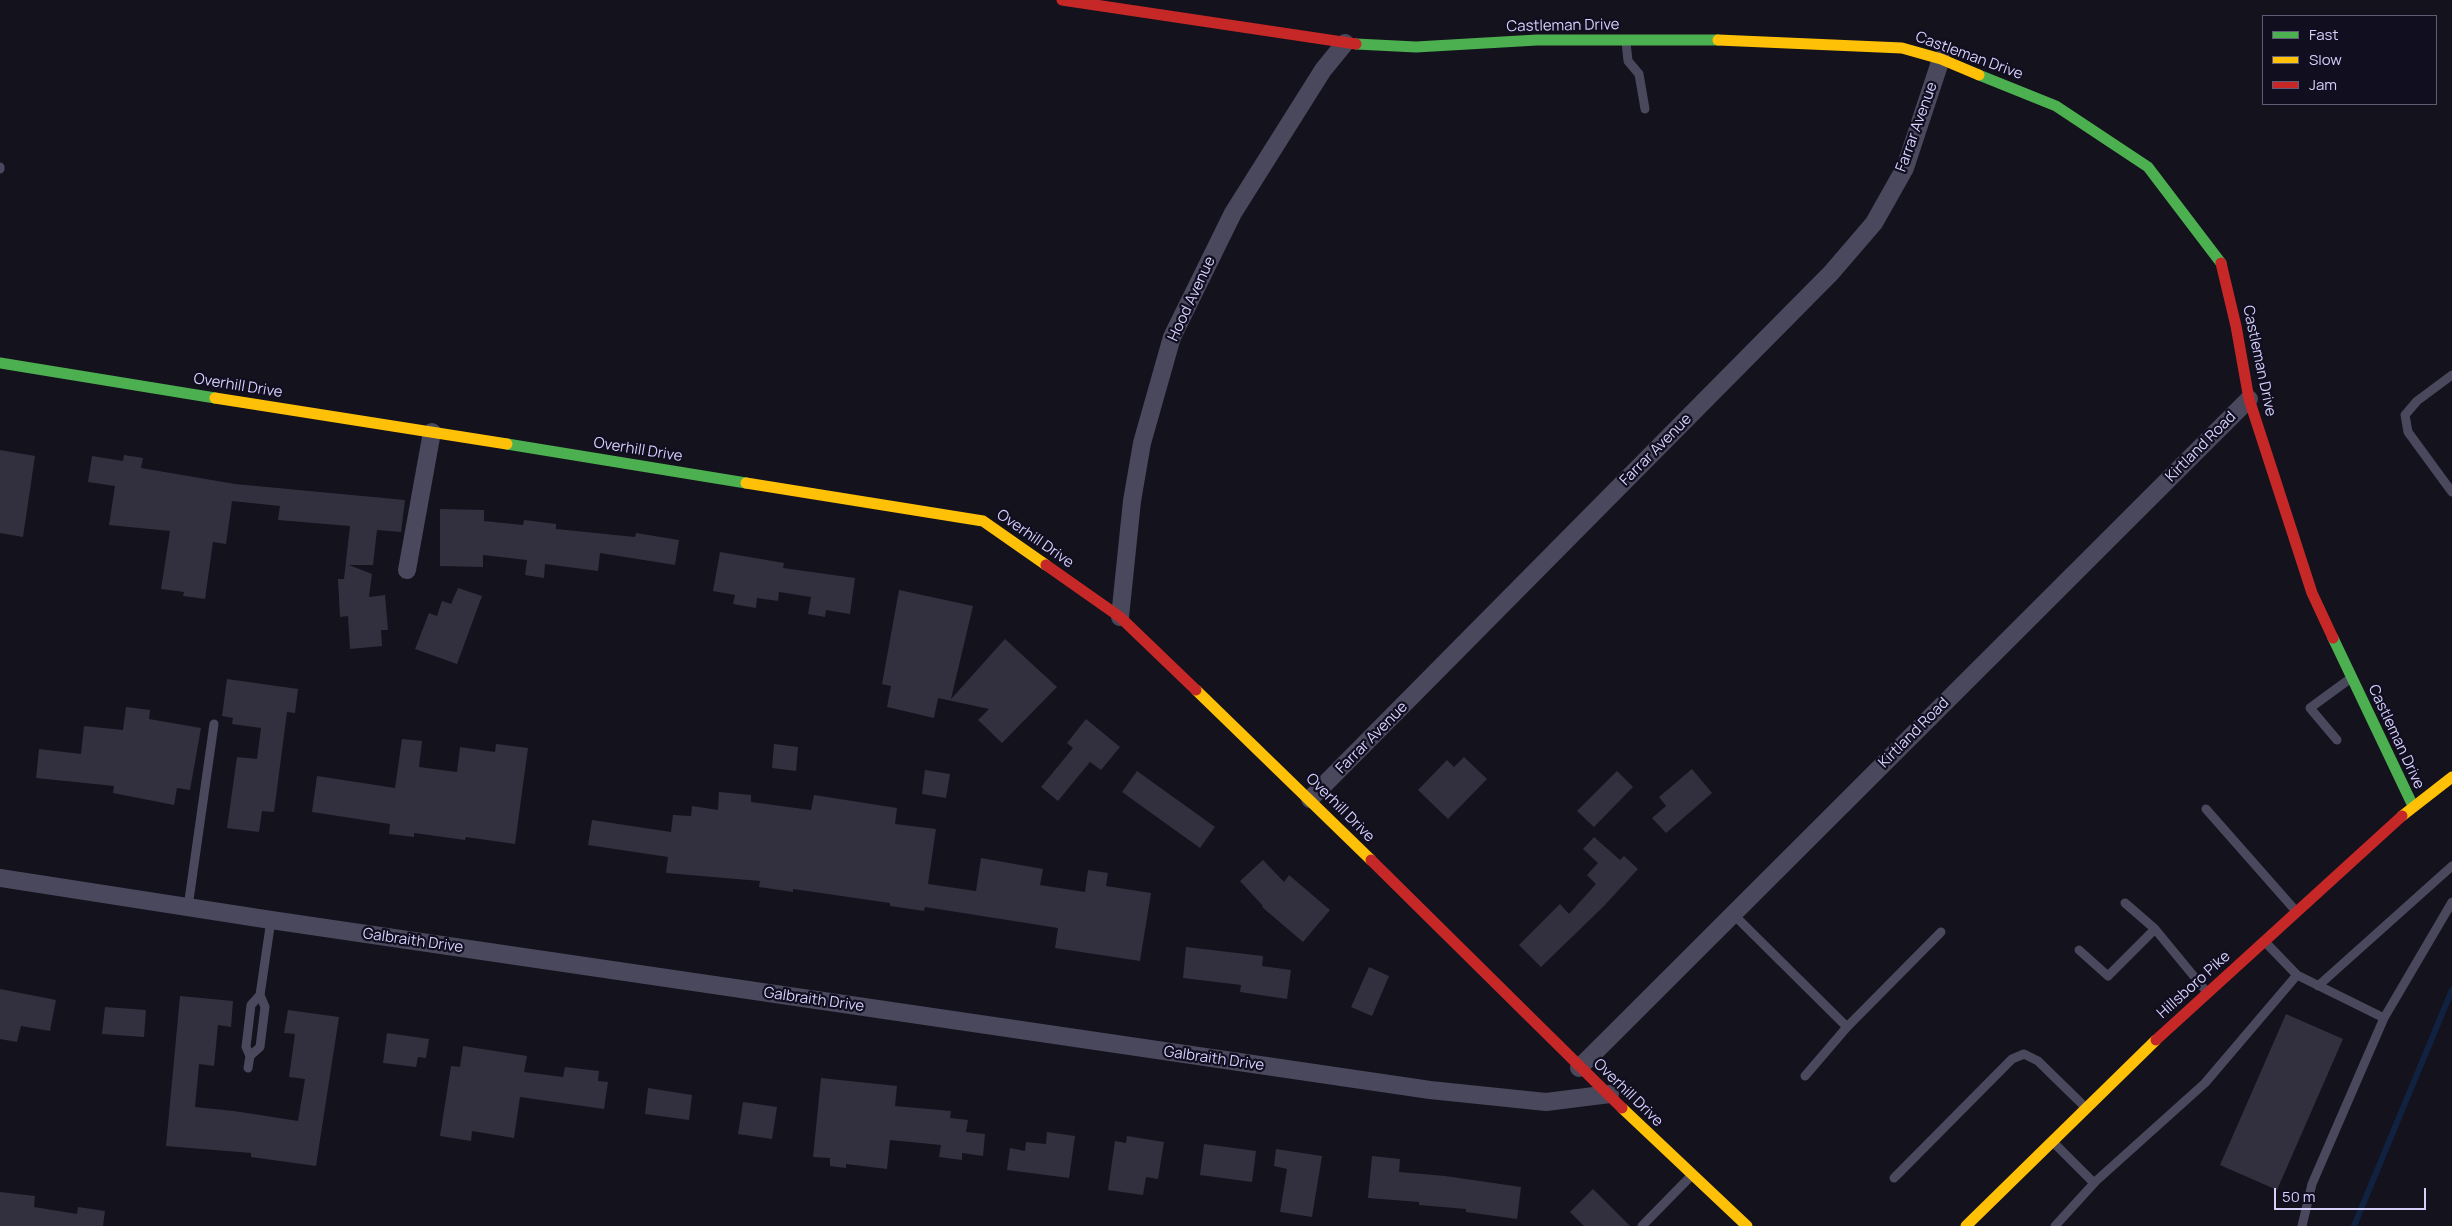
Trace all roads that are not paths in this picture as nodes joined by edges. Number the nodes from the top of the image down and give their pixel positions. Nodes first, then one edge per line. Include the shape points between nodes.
1 (1062, 0) edge
2 (1625, 40) junction
3 (1345, 43) junction
4 (1941, 59) junction
5 (1645, 109) dead end
6 (0, 363) edge
7 (2452, 375) edge
8 (2249, 399) junction
9 (432, 432) junction
10 (2452, 492) edge
11 (408, 570) dead end
12 (1120, 617) junction
13 (2352, 678) junction
14 (214, 724) dead end
15 (2337, 740) dead end
16 (2452, 777) edge
17 (1310, 800) junction
18 (2413, 806) junction
19 (2206, 809) dead end
20 (2452, 866) edge
21 (0, 878) edge
22 (2452, 902) edge
23 (2125, 903) dead end
24 (188, 907) junction
25 (2297, 912) junction
26 (1733, 914) junction
27 (271, 920) junction
28 (2155, 929) junction
29 (1941, 932) dead end
30 (2264, 941) junction
31 (2078, 950) dead end
32 (2297, 975) junction
33 (2318, 986) junction
34 (2208, 993) junction
35 (260, 995) junction
36 (2384, 1018) junction
37 (1848, 1027) junction
38 (250, 1056) junction
39 (248, 1068) dead end
40 (1580, 1068) junction
41 (1804, 1076) dead end
42 (1610, 1094) junction
43 (2086, 1108) junction
44 (2052, 1141) junction
45 (1692, 1176) junction
46 (1894, 1178) dead end
47 (2094, 1183) junction
48 (1642, 1226) edge
49 (1747, 1226) edge
50 (1966, 1226) edge
51 (2055, 1226) edge
52 (2302, 1226) edge

1 - 3 street, Castleman Drive
2 - 3 street, Castleman Drive via 1537,40 1416,47
2 - 4 street, Castleman Drive via 1902,48
2 - 5 lane via 1628,61 1640,74
3 - 12 street, Hood Avenue via 1323,70 1233,213 1172,337 1142,443
4 - 8 street, Castleman Drive via 2056,106 2148,167 2221,262
4 - 17 street, Farrar Avenue via 1905,168 1874,223 1824,280
6 - 9 street, Overhill Drive
7 - 10 lane via 2417,401 2405,415 2408,432
8 - 13 street, Castleman Drive via 2312,593
8 - 26 street, Kirtland Road
9 - 11 street
9 - 12 street, Overhill Drive via 983,521
12 - 17 street, Overhill Drive
13 - 15 lane via 2310,708
13 - 18 street, Castleman Drive
14 - 24 lane
16 - 18 street, Hillsboro Pike
17 - 40 street, Overhill Drive
18 - 25 street, Hillsboro Pike
19 - 25 lane
20 - 33 lane
21 - 24 street, Galbraith Drive
22 - 36 lane
23 - 28 lane
24 - 27 street, Galbraith Drive
25 - 30 street, Hillsboro Pike
26 - 37 lane
26 - 40 street, Kirtland Road
27 - 35 lane
27 - 42 street, Galbraith Drive via 1430,1090 1546,1102
28 - 31 lane via 2108,976
28 - 34 lane
29 - 37 lane
30 - 32 lane
30 - 34 street, Hillsboro Pike
32 - 33 lane
32 - 47 lane via 2205,1083
33 - 36 lane
34 - 43 street, Hillsboro Pike
35 - 38 lane via 251,1005 246,1047
35 - 38 lane via 265,1007 260,1047
36 - 52 lane via 2312,1184
37 - 41 lane
38 - 39 lane
40 - 42 street, Overhill Drive
42 - 45 street, Overhill Drive
43 - 44 street, Hillsboro Pike
43 - 46 lane via 2038,1061 2024,1054 2012,1059
44 - 47 lane
44 - 50 street, Hillsboro Pike
45 - 48 lane
45 - 49 street, Overhill Drive via 1734,1219
47 - 51 lane

